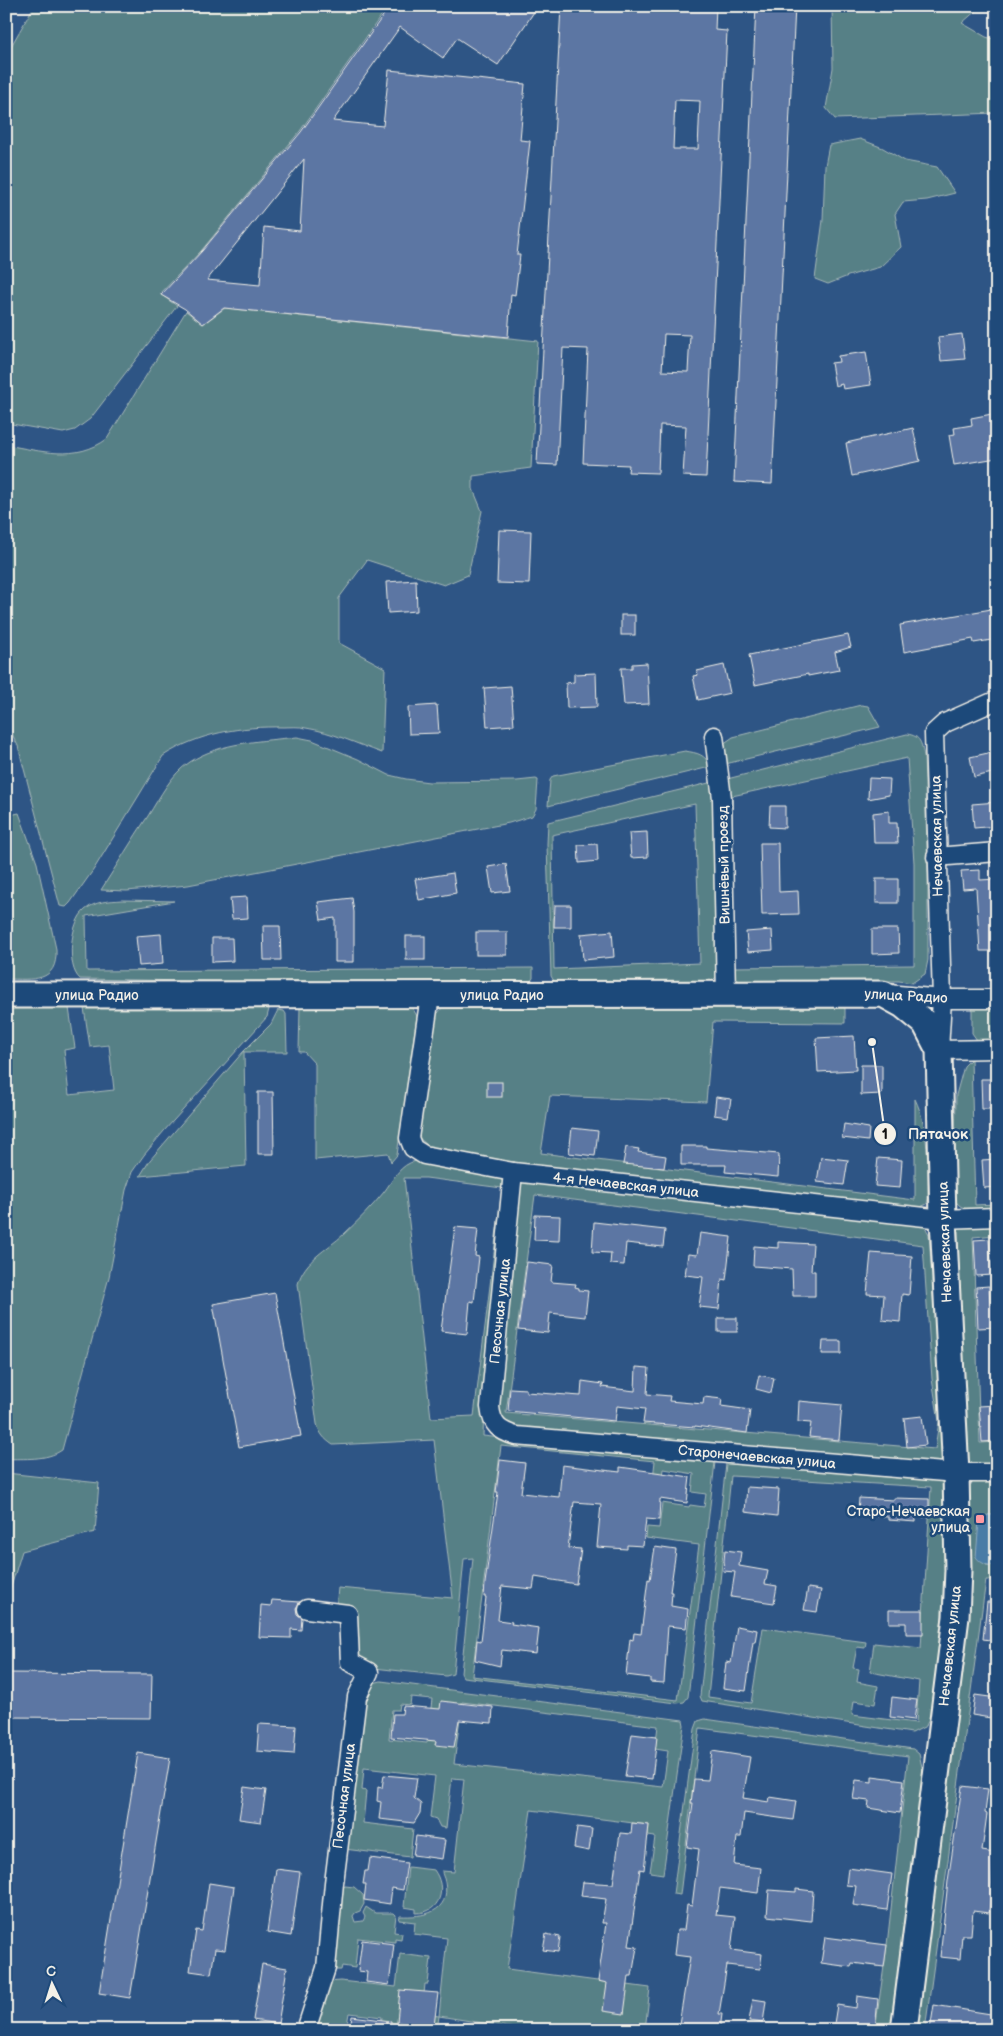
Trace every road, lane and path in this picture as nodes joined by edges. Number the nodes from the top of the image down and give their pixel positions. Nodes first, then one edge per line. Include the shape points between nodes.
1 (997, 700) edge
2 (714, 736) dead end
3 (997, 852) edge
4 (936, 857) junction
5 (883, 994) junction
6 (6, 995) edge
7 (726, 995) junction
8 (430, 996) junction
9 (997, 998) edge
10 (942, 999) junction
11 (997, 1049) edge
12 (939, 1050) junction
13 (513, 1172) junction
14 (997, 1217) edge
15 (943, 1219) junction
16 (516, 1436) joint
17 (956, 1472) junction
18 (997, 1472) edge
19 (307, 1609) dead end
20 (306, 2030) edge
21 (904, 2030) edge

1 - 4 street, Нечаевская улица via 945,724 934,733
2 - 7 street, Вишнёвый проезд via 722,798
3 - 4 street
4 - 10 street, Нечаевская улица
5 - 7 street, улица Радио
5 - 10 street, улица Радио
5 - 12 street via 925,1023
6 - 8 street, улица Радио
7 - 8 street, улица Радио
8 - 13 street, 4-я Нечаевская улица via 410,1127 409,1138 413,1148 424,1155
9 - 10 street, улица Радио
10 - 12 street, Нечаевская улица
11 - 12 street
12 - 15 street, Нечаевская улица
13 - 15 street, 4-я Нечаевская улица
13 - 16 street, Песочная улица via 490,1407 497,1428
14 - 15 street, 4-я Нечаевская улица
15 - 17 street, Нечаевская улица
16 - 17 street, Старонечаевская улица
17 - 18 street, Старонечаевская улица
17 - 21 street, Нечаевская улица via 956,1617
19 - 20 street, Песочная улица via 348,1614 350,1662 369,1672 357,1697 326,1968

